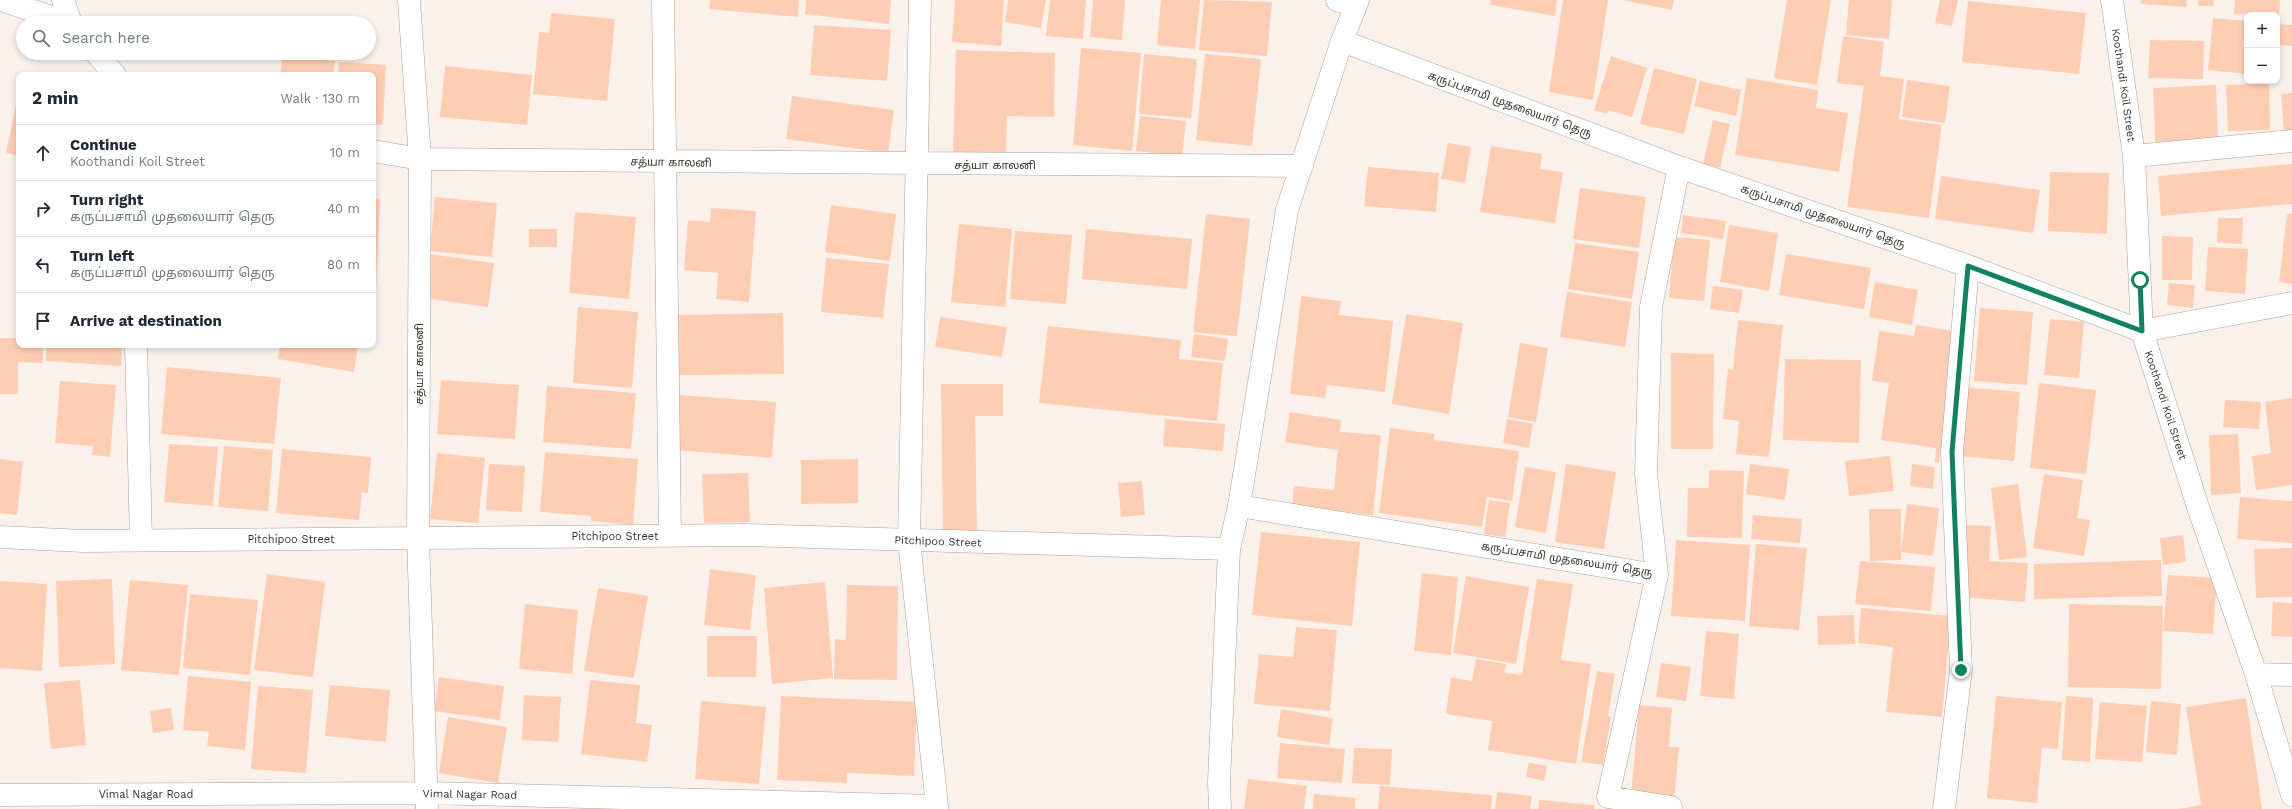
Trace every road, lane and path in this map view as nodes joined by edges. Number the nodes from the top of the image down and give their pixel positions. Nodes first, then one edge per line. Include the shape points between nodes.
1 (1, 0) edge
2 (63, 0) edge
3 (409, 0) edge
4 (663, 0) edge
5 (920, 0) edge
6 (2112, 0) edge
7 (1350, 2) edge
8 (49, 16) edge
9 (68, 16) edge
10 (1342, 41) junction
11 (102, 60) edge
12 (112, 72) edge
13 (2292, 141) edge
14 (376, 152) edge
15 (2134, 156) junction
16 (420, 159) junction
17 (665, 162) junction
18 (916, 164) junction
19 (1302, 166) junction
20 (1679, 167) junction
21 (1968, 266) junction
22 (2292, 304) edge
23 (2142, 331) junction
24 (136, 348) edge
25 (1239, 506) junction
26 (670, 536) junction
27 (0, 537) edge
28 (418, 538) junction
29 (141, 540) junction
30 (909, 540) junction
31 (1229, 550) junction
32 (1657, 575) junction
33 (2256, 674) junction
34 (2292, 675) edge
35 (0, 795) edge
36 (2292, 795) edge
37 (427, 801) edge
38 (937, 807) edge
39 (1220, 809) edge
40 (1671, 809) edge
41 (1944, 809) edge

1 - 8 street
2 - 9 street
3 - 16 street
4 - 17 street
5 - 18 street
6 - 15 street, Koothandi Koil Street
7 - 10 street
10 - 19 street
10 - 20 street, கருப்பசாமி முதலையார் தெரு
11 - 12 street
13 - 15 street
14 - 16 street
15 - 23 street, Koothandi Koil Street
16 - 17 street, சத்யா காலனி
16 - 28 street, சத்யா காலனி
17 - 18 street, சத்யா காலனி
17 - 26 street
18 - 19 street, சத்யா காலனி
18 - 30 street
19 - 25 street via 1287,210
20 - 21 street, கருப்பசாமி முதலையார் தெரு
20 - 32 street, கருப்பசாமி முதலையார் தெரு via 1651,307 1646,474
21 - 23 street, கருப்பசாமி முதலையார் தெரு
21 - 41 street via 1952,452 1961,670
22 - 23 street
23 - 33 street, Koothandi Koil Street via 2198,507
24 - 29 street
25 - 31 street
25 - 32 street, கருப்பசாமி முதலையார் தெரு
26 - 28 street, Pitchipoo Street
26 - 30 street, Pitchipoo Street via 745,535
27 - 29 street, Pitchipoo Street via 83,541
28 - 29 street, Pitchipoo Street
28 - 37 street, சத்யா காலனி
30 - 31 street, Pitchipoo Street
30 - 38 street
31 - 39 street
32 - 40 street via 1608,797
33 - 34 street
33 - 36 street, Koothandi Koil Street
35 - 37 street, Vimal Nagar Road
37 - 38 street, Vimal Nagar Road

